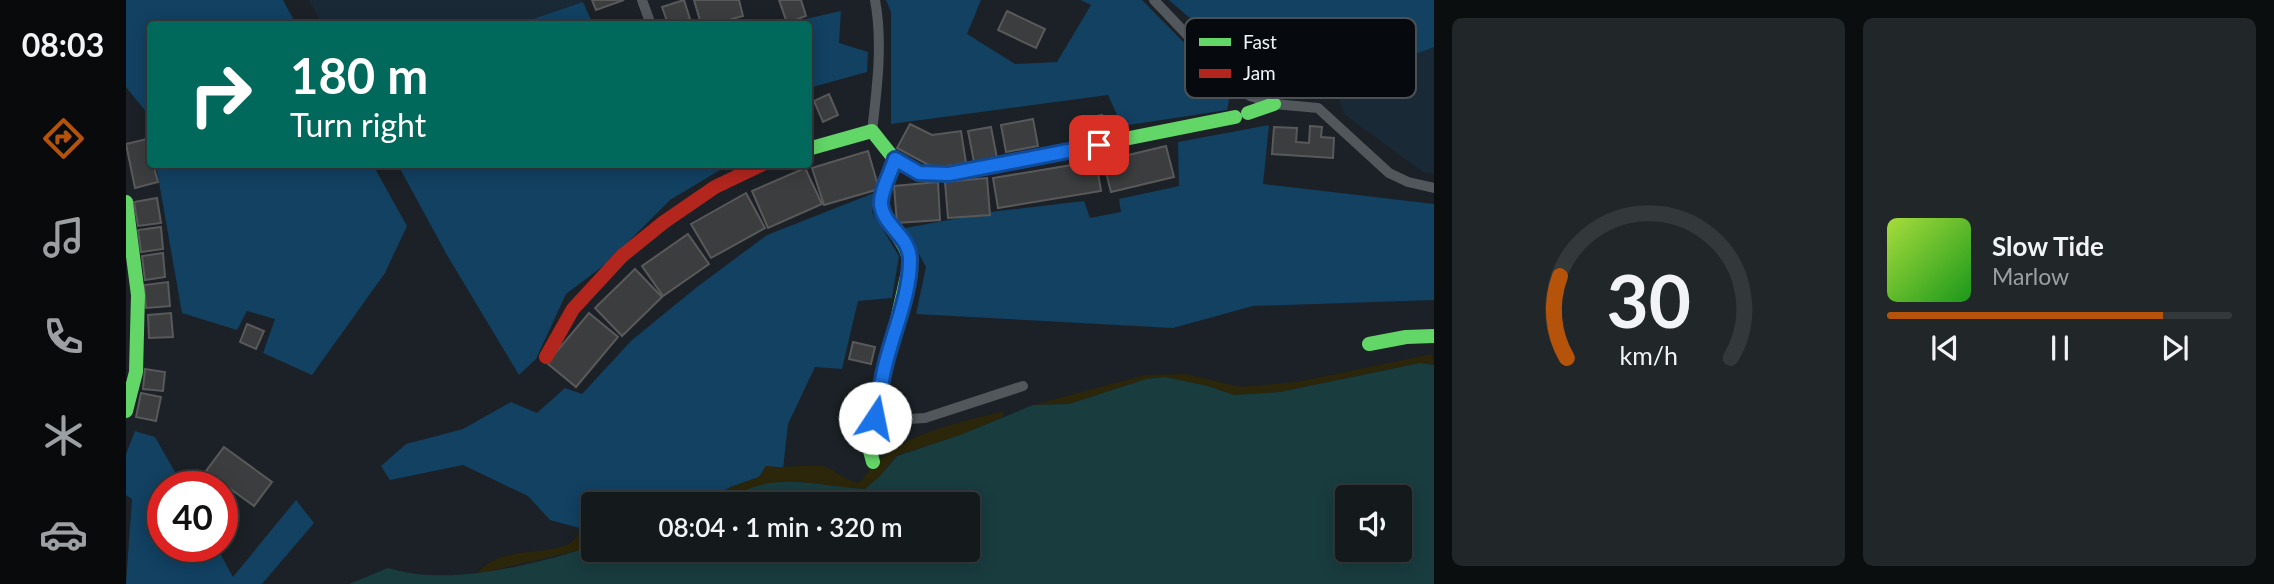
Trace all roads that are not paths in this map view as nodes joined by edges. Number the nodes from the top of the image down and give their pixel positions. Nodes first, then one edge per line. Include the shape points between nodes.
1 (642, 0) edge
2 (875, 0) edge
3 (1154, 0) edge
4 (650, 21) edge
5 (1185, 33) edge
6 (1256, 98) edge
7 (1274, 104) junction
8 (872, 131) junction
9 (812, 148) edge
10 (895, 159) junction
11 (755, 168) edge
12 (1434, 188) edge
13 (126, 202) edge
14 (1434, 336) edge
15 (1369, 344) dead end
16 (546, 357) dead end
17 (1023, 386) dead end
18 (126, 411) edge
19 (873, 426) junction
20 (873, 462) dead end

1 - 4 street
2 - 8 street
3 - 5 street
6 - 7 street
7 - 10 street via 1242,115 949,174 919,173
7 - 12 street via 1318,108 1389,173
8 - 9 street
8 - 10 street
10 - 19 street via 881,205 906,243 910,263
11 - 16 street via 715,187 622,256 573,309
13 - 18 street via 138,295 136,372
14 - 15 street
17 - 19 street via 925,418
19 - 20 street via 869,447

